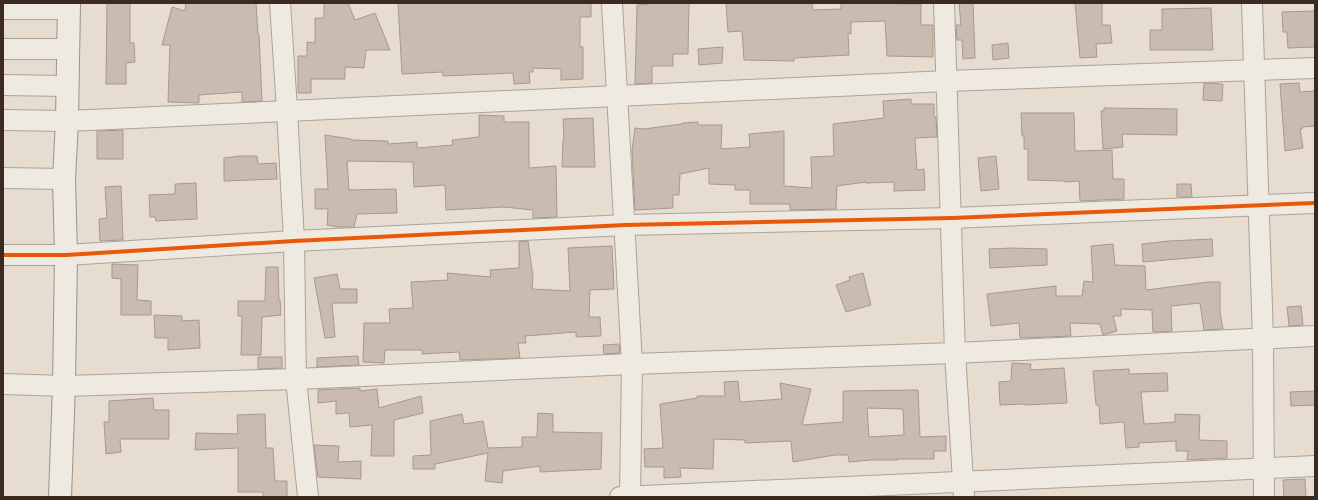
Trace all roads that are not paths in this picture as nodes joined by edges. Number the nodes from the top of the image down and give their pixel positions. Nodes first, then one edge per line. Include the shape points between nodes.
1 (280, 3) edge
2 (612, 3) edge
3 (944, 3) edge
4 (1252, 3) edge
5 (68, 6) edge
6 (3, 9) edge
7 (3, 49) edge
8 (67, 49) junction
9 (1315, 68) edge
10 (1254, 70) junction
11 (947, 81) junction
12 (3, 85) edge
13 (67, 86) junction
14 (618, 97) junction
15 (287, 110) junction
16 (3, 120) edge
17 (67, 121) junction
18 (3, 178) edge
19 (64, 179) junction
20 (1315, 203) edge
21 (1258, 205) junction
22 (952, 218) junction
23 (625, 225) junction
24 (294, 241) junction
25 (3, 255) edge
26 (66, 256) junction
27 (1315, 336) edge
28 (1263, 339) junction
29 (955, 353) junction
30 (632, 364) junction
31 (296, 379) junction
32 (3, 384) edge
33 (64, 386) junction
34 (1315, 466) edge
35 (1263, 468) junction
36 (963, 490) edge
37 (60, 497) edge
38 (308, 497) edge
39 (620, 497) edge
40 (630, 497) edge
41 (1264, 497) edge

1 - 15 street
2 - 14 street
3 - 11 street
4 - 10 street
5 - 6 street
5 - 8 street
7 - 8 street
8 - 13 street
9 - 10 street
10 - 11 street
10 - 21 street
11 - 14 street
11 - 22 street
12 - 13 street
13 - 17 street
14 - 15 street
14 - 23 street
15 - 17 street
15 - 24 street
16 - 17 street
17 - 19 street
18 - 19 street
19 - 26 street
20 - 21 street
21 - 22 street
21 - 28 street
22 - 23 street
22 - 29 street
23 - 24 street
23 - 30 street
24 - 26 street
24 - 31 street
25 - 26 street
26 - 33 street
27 - 28 street
28 - 29 street
28 - 35 street
29 - 30 street
29 - 36 street
30 - 31 street
30 - 40 street
31 - 33 street
31 - 38 street
32 - 33 street
33 - 37 street
34 - 35 street
35 - 36 street
35 - 41 street
36 - 40 street
39 - 40 street

